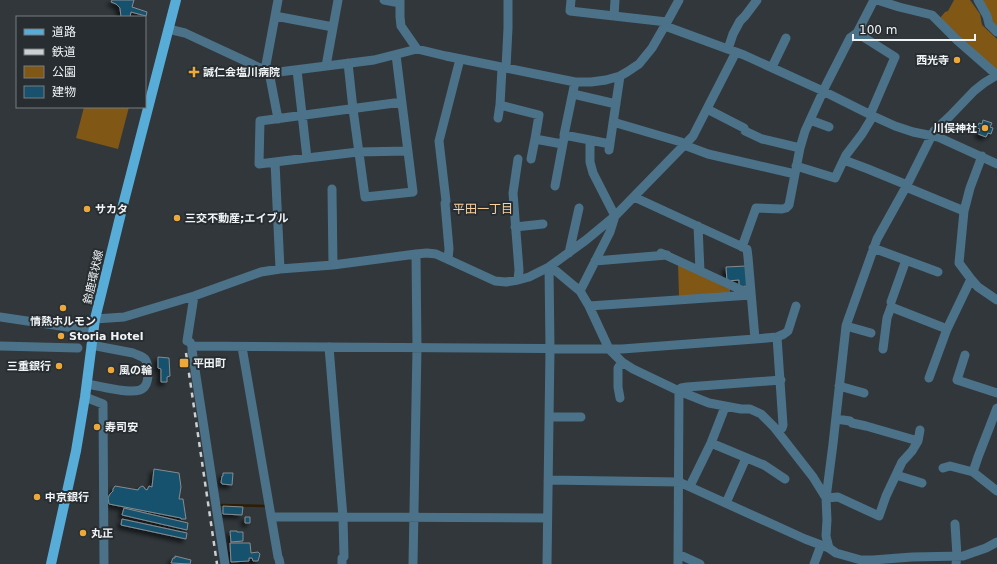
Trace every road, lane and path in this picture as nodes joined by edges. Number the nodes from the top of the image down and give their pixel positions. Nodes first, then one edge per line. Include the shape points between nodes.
1 (176, 0) edge
2 (278, 0) edge
3 (338, 0) edge
4 (384, 0) edge
5 (508, 0) edge
6 (571, 0) edge
7 (615, 0) edge
8 (678, 0) edge
9 (757, 0) edge
10 (874, 0) edge
11 (878, 0) edge
12 (978, 0) edge
13 (400, 2) edge
14 (275, 16) junction
15 (614, 16) junction
16 (666, 24) junction
17 (333, 27) junction
18 (168, 29) junction
19 (997, 32) edge
20 (857, 33) junction
21 (786, 38) dead end
22 (417, 49) junction
23 (732, 50) junction
24 (396, 55) junction
25 (460, 59) junction
26 (348, 63) junction
27 (326, 66) junction
28 (772, 67) junction
29 (504, 68) junction
30 (297, 70) junction
31 (268, 72) junction
32 (997, 75) edge
33 (620, 76) junction
34 (575, 82) junction
35 (824, 91) junction
36 (573, 94) junction
37 (402, 102) junction
38 (616, 104) junction
39 (500, 105) junction
40 (707, 108) junction
41 (353, 109) junction
42 (303, 115) junction
43 (871, 115) junction
44 (498, 118) dead end
45 (278, 119) junction
46 (810, 120) junction
47 (613, 122) junction
48 (829, 128) dead end
49 (932, 136) junction
50 (535, 139) junction
51 (563, 139) junction
52 (590, 140) junction
53 (684, 144) junction
54 (800, 148) junction
55 (408, 150) junction
56 (358, 152) junction
57 (982, 156) junction
58 (307, 158) junction
59 (518, 159) dead end
60 (531, 159) dead end
61 (844, 160) junction
62 (275, 162) junction
63 (997, 164) edge
64 (796, 170) junction
65 (555, 186) dead end
66 (906, 186) junction
67 (332, 189) dead end
68 (634, 197) junction
69 (579, 208) dead end
70 (964, 211) junction
71 (615, 216) junction
72 (543, 224) dead end
73 (698, 226) junction
74 (515, 227) junction
75 (742, 247) junction
76 (873, 248) junction
77 (569, 253) junction
78 (416, 254) junction
79 (448, 259) junction
80 (906, 260) junction
81 (595, 261) junction
82 (333, 265) junction
83 (549, 267) junction
84 (280, 269) junction
85 (700, 271) junction
86 (938, 272) dead end
87 (971, 279) junction
88 (518, 280) junction
89 (580, 291) junction
90 (751, 295) junction
91 (194, 296) junction
92 (997, 300) edge
93 (891, 302) dead end
94 (589, 306) junction
95 (796, 306) dead end
96 (0, 317) edge
97 (96, 319) junction
98 (846, 326) junction
99 (947, 329) junction
100 (94, 331) junction
101 (871, 333) dead end
102 (777, 337) junction
103 (755, 339) junction
104 (92, 345) junction
105 (0, 346) edge
106 (192, 346) junction
107 (242, 347) junction
108 (329, 347) junction
109 (78, 348) dead end
110 (417, 348) junction
111 (550, 349) junction
112 (609, 349) junction
113 (882, 349) dead end
114 (965, 355) dead end
115 (622, 362) junction
116 (929, 378) dead end
117 (781, 380) junction
118 (87, 384) junction
119 (839, 386) junction
120 (679, 391) junction
121 (864, 393) dead end
122 (997, 393) edge
123 (85, 397) junction
124 (620, 398) dead end
125 (725, 407) junction
126 (997, 408) edge
127 (549, 417) junction
128 (581, 417) dead end
129 (836, 419) junction
130 (920, 430) dead end
131 (778, 432) junction
132 (918, 441) junction
133 (711, 443) junction
134 (746, 458) junction
135 (943, 468) dead end
136 (973, 472) junction
137 (896, 476) junction
138 (785, 479) dead end
139 (548, 480) junction
140 (679, 482) junction
141 (922, 483) dead end
142 (690, 486) junction
143 (997, 491) edge
144 (826, 498) junction
145 (726, 503) junction
146 (271, 517) junction
147 (343, 517) junction
148 (413, 518) junction
149 (547, 518) junction
150 (955, 524) dead end
151 (997, 542) edge
152 (997, 546) edge
153 (825, 547) junction
154 (678, 554) junction
155 (957, 560) edge
156 (51, 564) edge
157 (104, 564) edge
158 (225, 564) edge
159 (280, 564) edge
160 (342, 564) edge
161 (413, 564) edge
162 (547, 564) edge
163 (678, 564) edge
164 (700, 564) edge
165 (814, 564) edge

1 - 18 main road, 鈴鹿環状線
2 - 14 street
3 - 17 street
4 - 13 street
5 - 29 street
6 - 15 street via 570,12
7 - 15 street
8 - 16 street
9 - 23 street via 733,34
10 - 20 street
11 - 32 street via 932,15
12 - 19 street via 989,24
13 - 22 street via 401,26
14 - 17 street
14 - 31 street
15 - 16 street
16 - 23 street
16 - 33 street via 644,58
17 - 27 street
18 - 31 street via 185,33
18 - 97 main road, 鈴鹿環状線
20 - 35 street via 850,38
20 - 43 street via 895,57
21 - 28 street
22 - 24 street
22 - 25 street
23 - 28 street
23 - 40 street
24 - 26 street
24 - 37 street
25 - 29 street
25 - 79 street via 439,141 446,201 444,203
26 - 27 street
26 - 41 street
27 - 30 street
28 - 35 street
29 - 34 street
29 - 39 street
30 - 31 street
30 - 42 street
31 - 45 street
32 - 49 street via 974,90 934,130
33 - 34 street via 591,82
33 - 38 street
34 - 36 street
35 - 43 street
35 - 46 street
36 - 38 street
36 - 51 street
37 - 41 street
37 - 55 street
38 - 47 street
39 - 44 street
39 - 50 street via 539,115
40 - 53 street via 693,136
40 - 54 street via 762,139
41 - 42 street
41 - 56 street
42 - 45 street
42 - 58 street
43 - 49 street via 895,126
43 - 61 street via 862,134
45 - 62 street via 260,120 259,164
46 - 48 street
46 - 54 street
47 - 52 street via 610,147
47 - 53 street
49 - 57 street via 938,136
49 - 66 street
50 - 51 street
50 - 60 street
51 - 52 street
51 - 65 street
52 - 71 street via 593,173
53 - 64 street via 708,154
53 - 68 street
54 - 64 street
55 - 56 street
55 - 56 street via 413,192 365,197
56 - 58 street
57 - 63 street
57 - 70 street
58 - 62 street
59 - 74 street via 513,193
61 - 64 street via 835,178
61 - 66 street
62 - 84 street
64 - 75 street via 789,205 782,209 756,208
66 - 70 street
66 - 76 street
67 - 82 street
68 - 71 street
68 - 73 street
69 - 77 street
70 - 87 street via 959,263
71 - 77 street
71 - 81 street
72 - 74 street
73 - 75 street
73 - 85 street
74 - 88 street
75 - 90 street via 748,252
76 - 80 street
76 - 98 street
77 - 83 street
78 - 79 street via 436,254
78 - 82 street
78 - 110 street
79 - 88 street via 495,281
80 - 86 street
80 - 93 street
81 - 85 street via 664,254
81 - 89 street
82 - 84 street
83 - 88 street
83 - 89 street
83 - 111 street
84 - 91 street via 261,272
85 - 90 street
87 - 92 street
87 - 99 street
89 - 94 street
90 - 94 street
90 - 103 street
91 - 97 street via 124,317
91 - 106 street via 187,341
94 - 112 street
95 - 102 street via 788,331
96 - 100 street
97 - 100 main road, 鈴鹿環状線
98 - 101 street
98 - 119 street
99 - 113 street via 891,308
99 - 116 street
100 - 104 main road, 鈴鹿環状線
102 - 103 street
102 - 117 street
103 - 112 street
104 - 118 main road, 鈴鹿環状線
104 - 118 street via 139,355 148,364 148,378 145,387 134,391
105 - 109 street
106 - 107 street
106 - 158 street
107 - 108 street
107 - 146 street
108 - 110 street
108 - 147 street
110 - 111 street
110 - 148 street
111 - 112 street
111 - 127 street
112 - 115 street
114 - 122 street via 957,380
115 - 120 street
115 - 124 street via 618,368
117 - 120 street via 681,388
117 - 131 street via 783,425
118 - 123 main road, 鈴鹿環状線
119 - 121 street
119 - 129 street
120 - 125 street
120 - 140 street
123 - 156 main road, 鈴鹿環状線
123 - 157 street via 103,404
125 - 131 street via 757,412
125 - 133 street
126 - 136 street
127 - 128 street
127 - 139 street
129 - 132 street
129 - 144 street
130 - 132 street
131 - 144 street
132 - 137 street via 902,462
133 - 134 street
133 - 142 street
134 - 138 street via 764,465
134 - 145 street
135 - 136 street via 950,466
136 - 143 street
137 - 141 street
137 - 144 street via 879,516 838,497
139 - 140 street
139 - 149 street
140 - 142 street
140 - 154 street
142 - 145 street
144 - 153 street
145 - 153 street
146 - 147 street
146 - 159 street
147 - 148 street
147 - 160 street
148 - 149 street
148 - 161 street
149 - 162 street
150 - 155 street
151 - 152 street
151 - 155 street
153 - 155 street via 861,560 912,557
153 - 165 street
154 - 163 street
154 - 164 street

